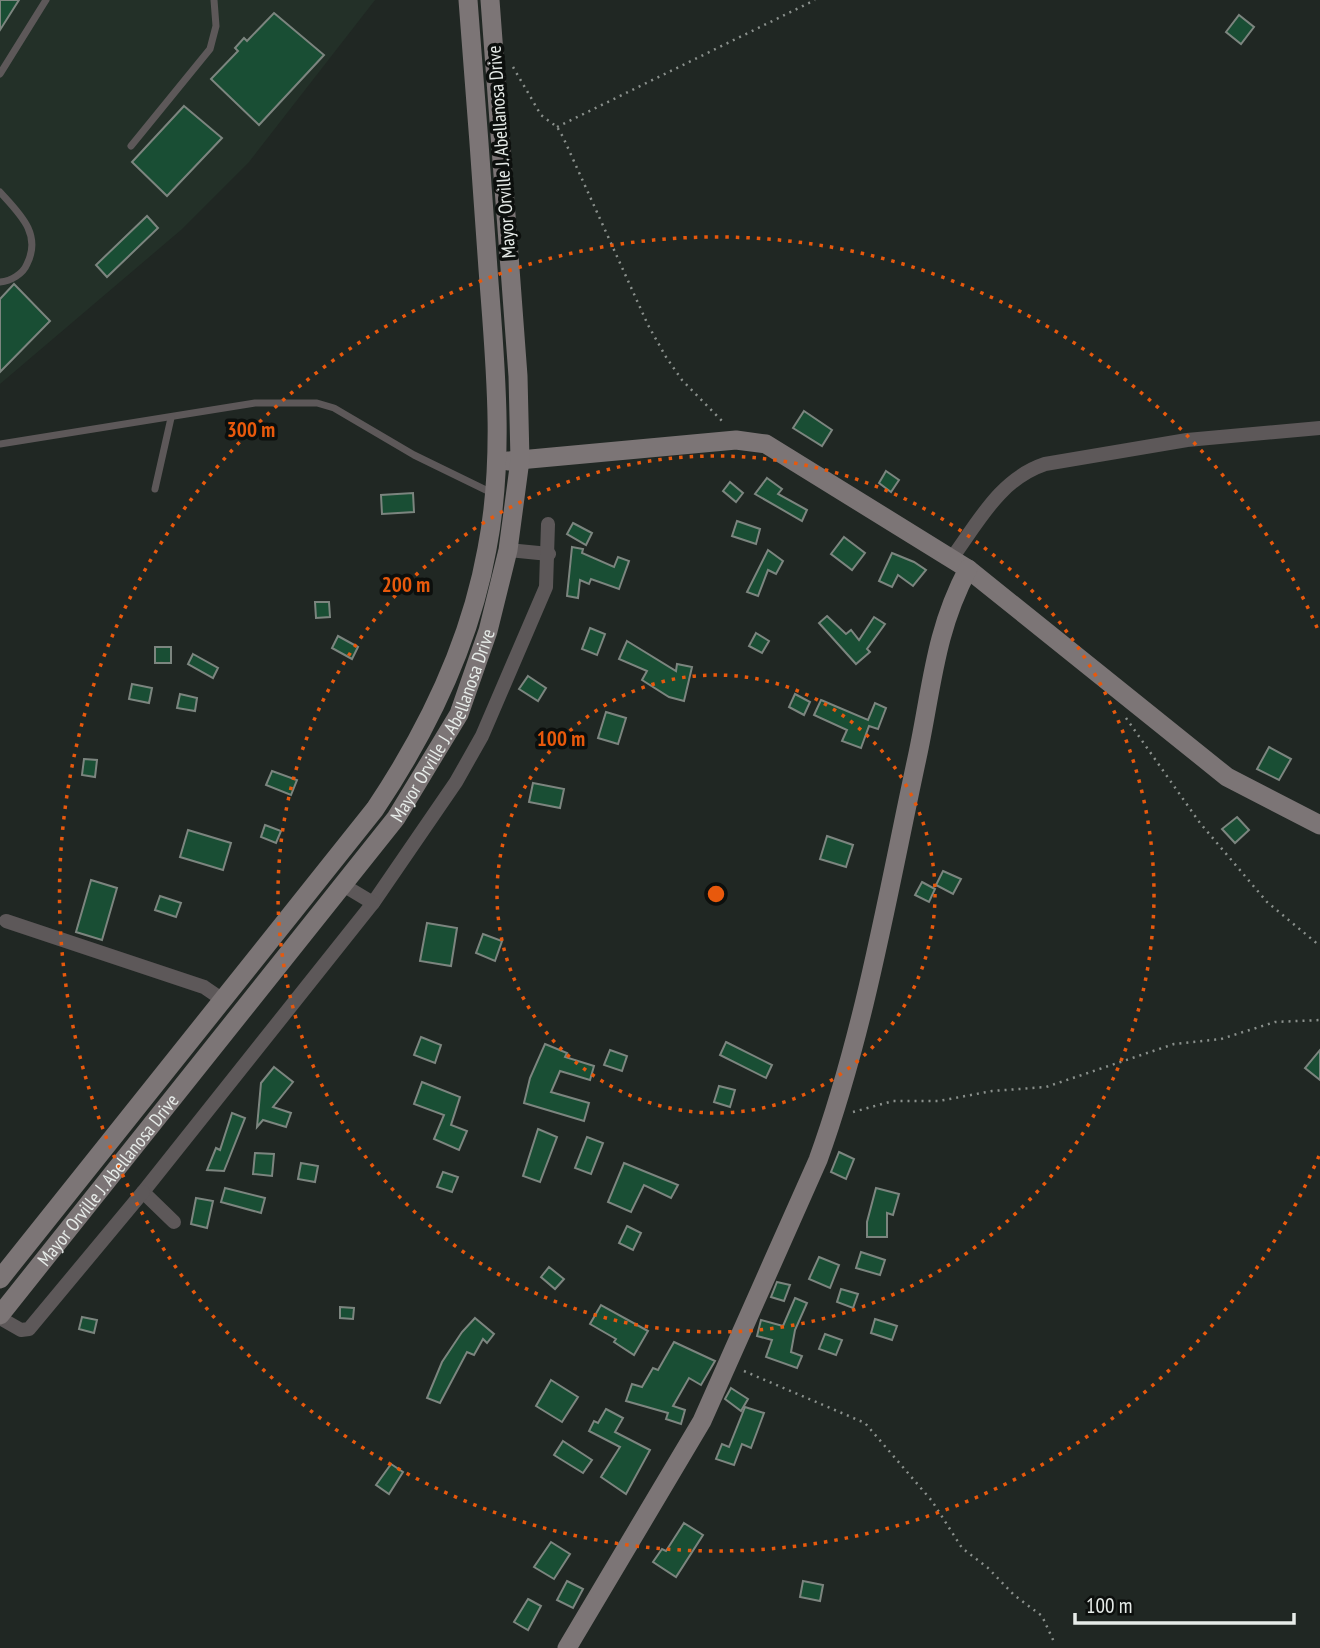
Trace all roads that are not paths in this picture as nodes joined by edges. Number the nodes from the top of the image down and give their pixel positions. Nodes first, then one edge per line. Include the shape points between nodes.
1 (47, 0) edge
2 (214, 0) edge
3 (468, 0) edge
4 (490, 0) edge
5 (0, 75) edge
6 (131, 146) dead end
7 (0, 192) edge
8 (0, 282) edge
9 (171, 418) junction
10 (1320, 428) edge
11 (0, 444) edge
12 (520, 460) junction
13 (498, 461) junction
14 (155, 489) dead end
15 (494, 494) junction
16 (548, 524) dead end
17 (508, 550) junction
18 (549, 554) junction
19 (952, 558) junction
20 (968, 569) junction
21 (1320, 825) edge
22 (343, 885) junction
23 (373, 903) junction
24 (6, 921) dead end
25 (223, 1000) junction
26 (143, 1192) junction
27 (174, 1222) dead end
28 (0, 1279) edge
29 (0, 1316) edge
30 (567, 1648) edge

1 - 5 lane
2 - 6 lane via 216,26 210,49
3 - 13 main road, Mayor Orville J. Abellanosa Drive via 497,377
4 - 12 main road, Mayor Orville J. Abellanosa Drive
7 - 8 lane via 32,230 34,252 24,271
9 - 11 lane
9 - 14 lane
9 - 15 lane via 255,403 317,402
10 - 19 street via 1187,440 1027,470 1003,488
12 - 13 main road
12 - 17 main road, Mayor Orville J. Abellanosa Drive
12 - 19 main road via 736,440 766,444
13 - 15 main road, Mayor Orville J. Abellanosa Drive
15 - 25 main road, Mayor Orville J. Abellanosa Drive via 487,548 468,626 407,761
16 - 18 street
17 - 18 street
17 - 22 main road, Mayor Orville J. Abellanosa Drive via 488,631 459,714 396,818
18 - 23 street via 545,587 482,736
19 - 20 main road
20 - 21 main road via 1227,777
20 - 30 main road via 939,636 880,931 818,1160 728,1363 670,1479
22 - 23 street
22 - 29 main road, Mayor Orville J. Abellanosa Drive
23 - 26 street
24 - 25 street via 204,987
25 - 28 main road, Mayor Orville J. Abellanosa Drive
26 - 27 street
26 - 29 street via 30,1329 21,1330

